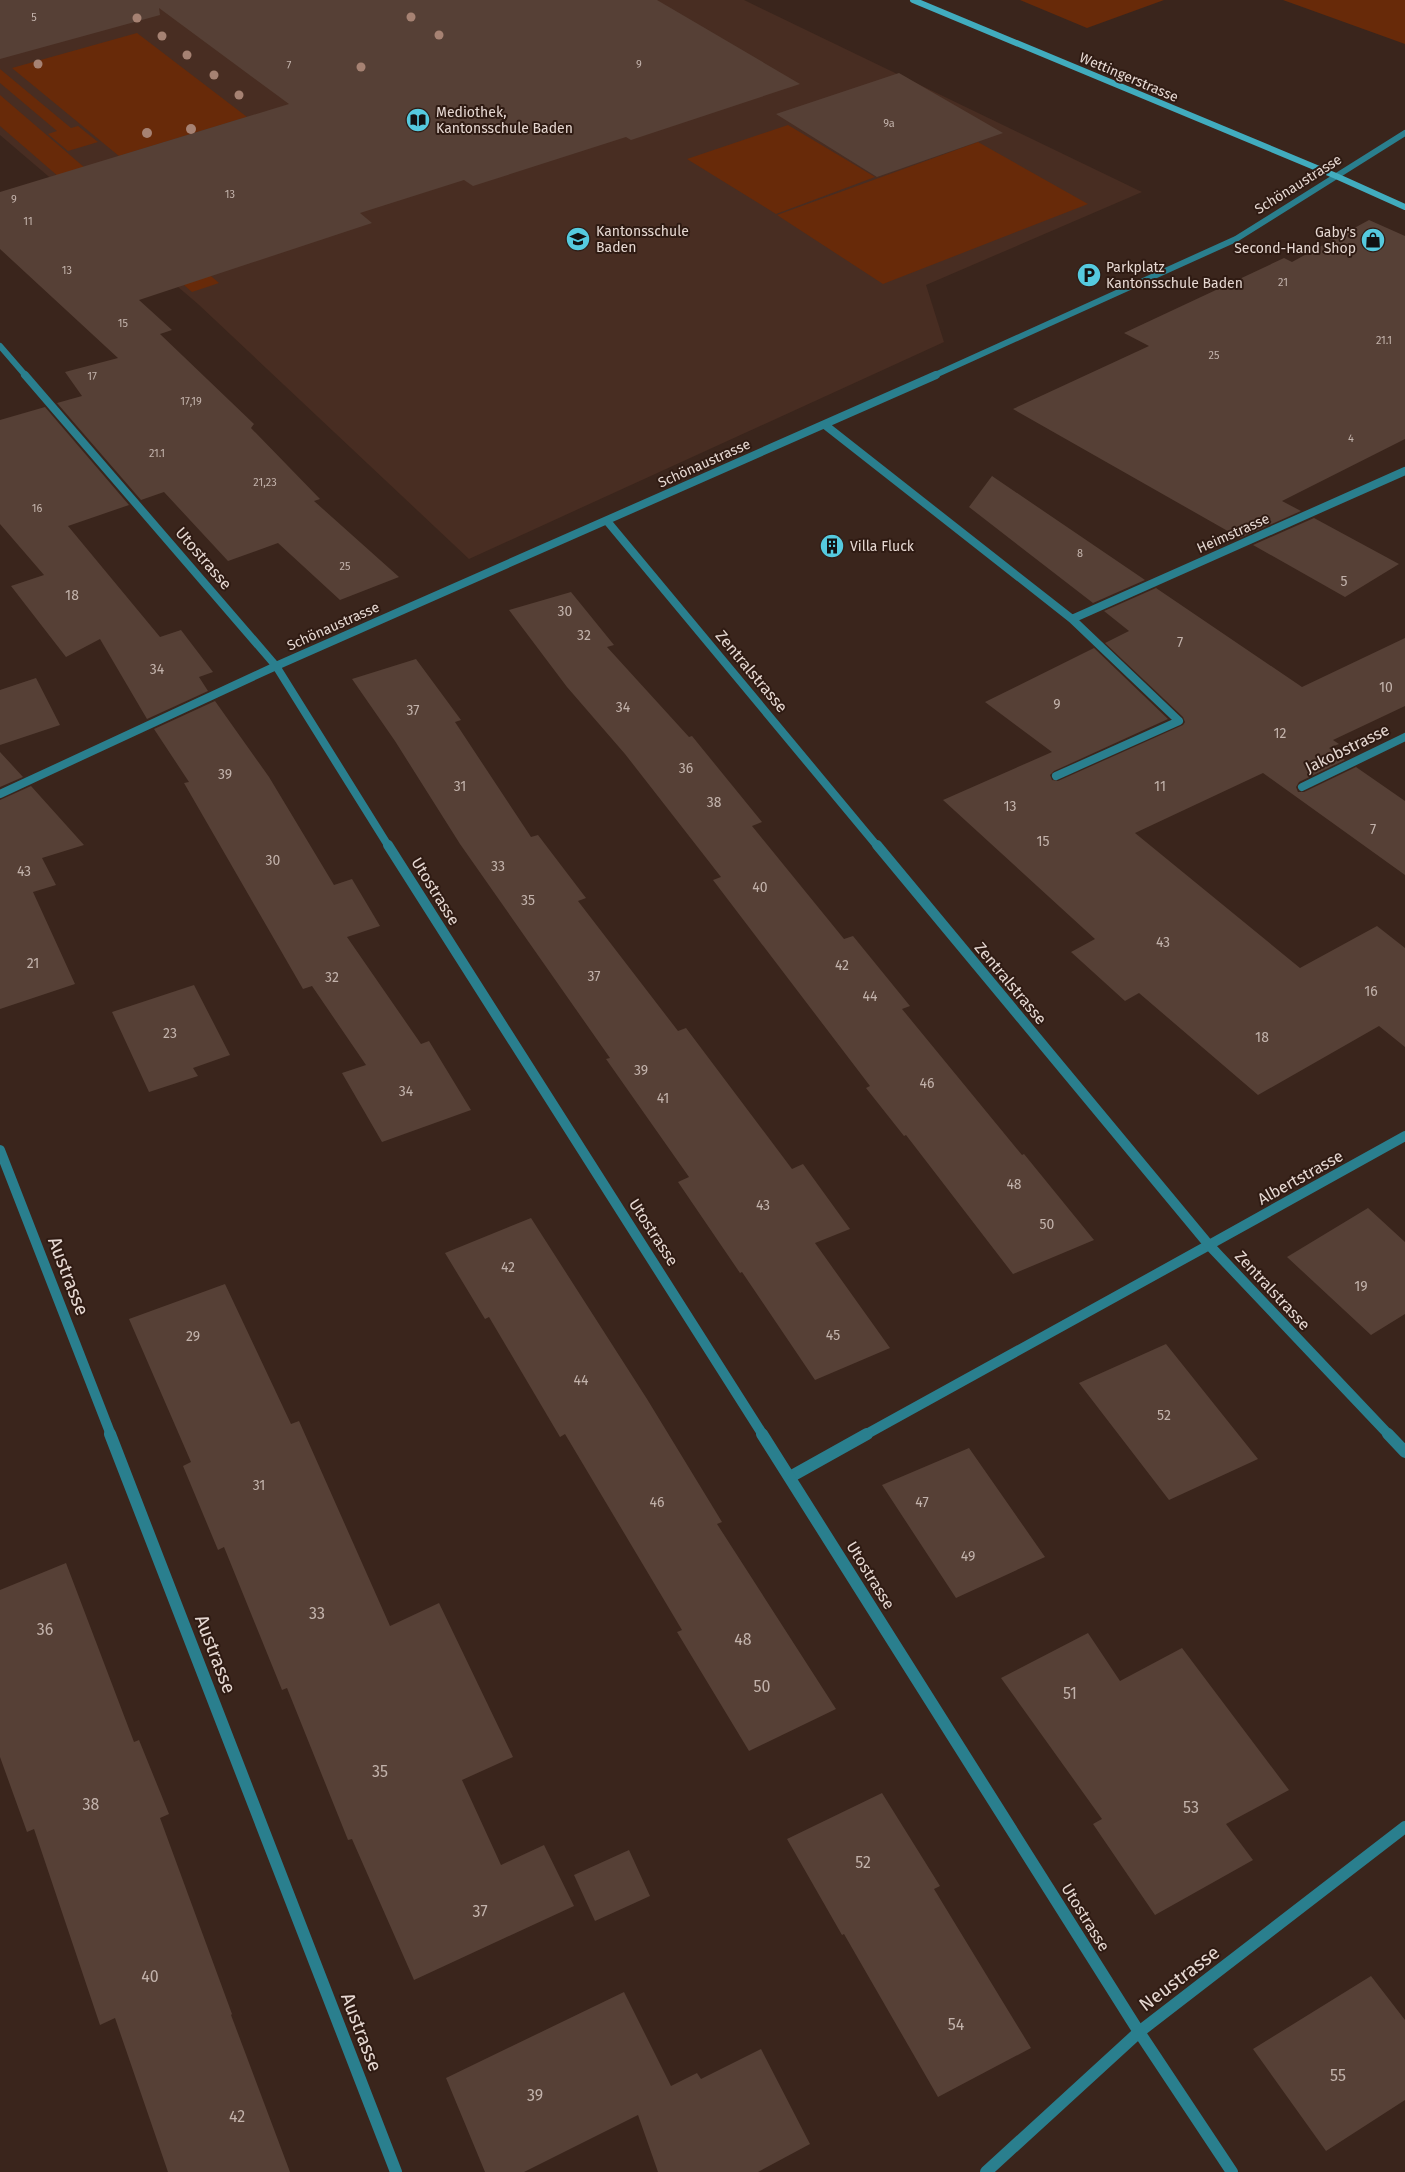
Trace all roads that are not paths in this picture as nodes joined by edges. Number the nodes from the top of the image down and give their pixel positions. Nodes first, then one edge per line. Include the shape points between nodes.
1 (913, 0) edge
2 (1405, 133) edge
3 (1336, 176) junction
4 (1405, 207) edge
5 (0, 346) edge
6 (825, 425) junction
7 (1405, 471) edge
8 (607, 521) junction
9 (1072, 619) junction
10 (276, 666) junction
11 (1405, 737) edge
12 (1056, 776) dead end
13 (1302, 787) dead end
14 (0, 794) edge
15 (1405, 1136) edge
16 (0, 1150) edge
17 (1209, 1245) junction
18 (1405, 1452) edge
19 (790, 1477) junction
20 (1405, 1827) edge
21 (1139, 2032) junction
22 (396, 2172) edge
23 (986, 2172) edge
24 (1232, 2172) edge

1 - 3 main road, Wettingerstrasse
2 - 3 street, Schönaustrasse
3 - 4 main road, Wettingerstrasse
3 - 6 street, Schönaustrasse via 1236,239
5 - 10 street, Utostrasse
6 - 8 street, Schönaustrasse
6 - 9 street
7 - 9 street, Heimstrasse
8 - 10 street, Schönaustrasse
8 - 17 street, Zentralstrasse
9 - 12 street via 1180,721
10 - 14 street, Schönaustrasse
10 - 19 street, Utostrasse
11 - 13 street, Jakobstrasse
15 - 17 street, Albertstrasse
16 - 22 street, Austrasse
17 - 18 street, Zentralstrasse
17 - 19 street, Albertstrasse
19 - 21 street, Utostrasse
20 - 21 street, Neustrasse
21 - 23 street, Neustrasse
21 - 24 street, Utostrasse

